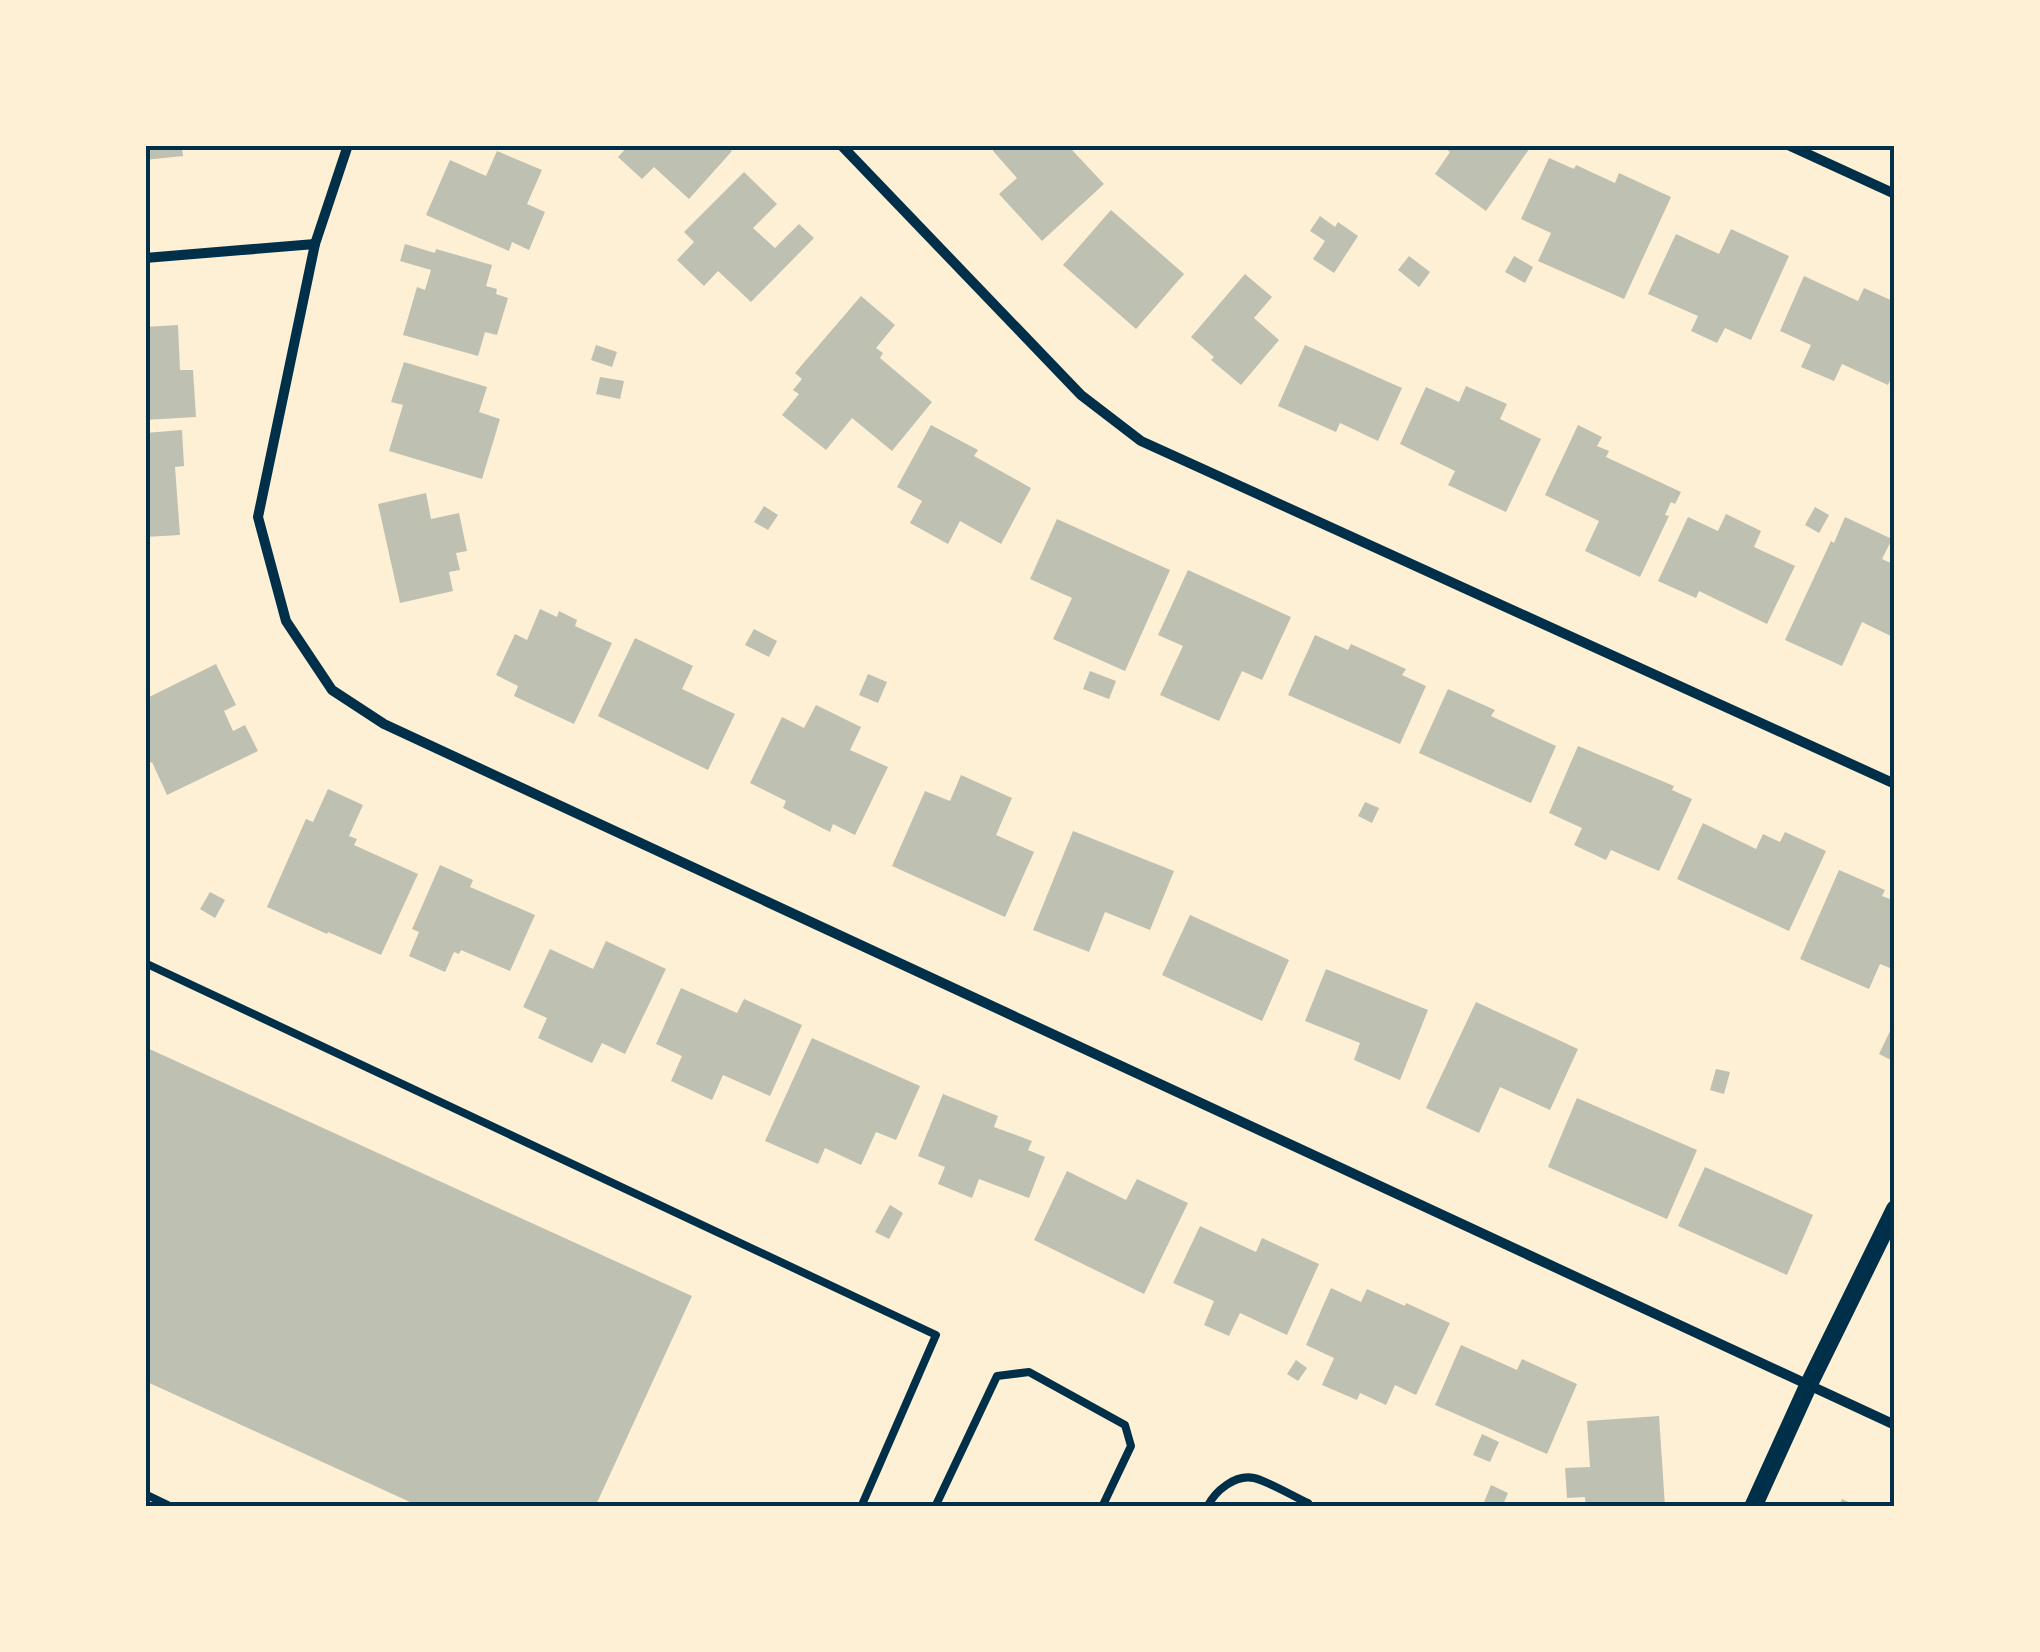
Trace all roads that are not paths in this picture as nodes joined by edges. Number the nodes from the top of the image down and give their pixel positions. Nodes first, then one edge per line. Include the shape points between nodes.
1 (348, 145) edge
2 (840, 145) edge
3 (1788, 145) edge
4 (1895, 194) edge
5 (315, 244) junction
6 (145, 258) edge
7 (1895, 784) edge
8 (145, 963) edge
9 (1895, 1209) edge
10 (1808, 1386) junction
11 (1895, 1425) edge
12 (145, 1494) edge
13 (172, 1507) edge
14 (861, 1507) edge
15 (935, 1507) edge
16 (1102, 1507) edge
17 (1207, 1507) edge
18 (1312, 1507) edge
19 (1753, 1507) edge

1 - 5 street
2 - 7 street via 1081,395 1141,441
3 - 4 street
5 - 6 street
5 - 10 street via 258,516 286,622 332,690 384,724
8 - 14 lane via 936,1335
9 - 10 street
10 - 11 street
10 - 19 street
12 - 13 lane
15 - 16 lane via 997,1376 1029,1372 1125,1425 1131,1446
17 - 18 lane via 1233,1480 1253,1478

